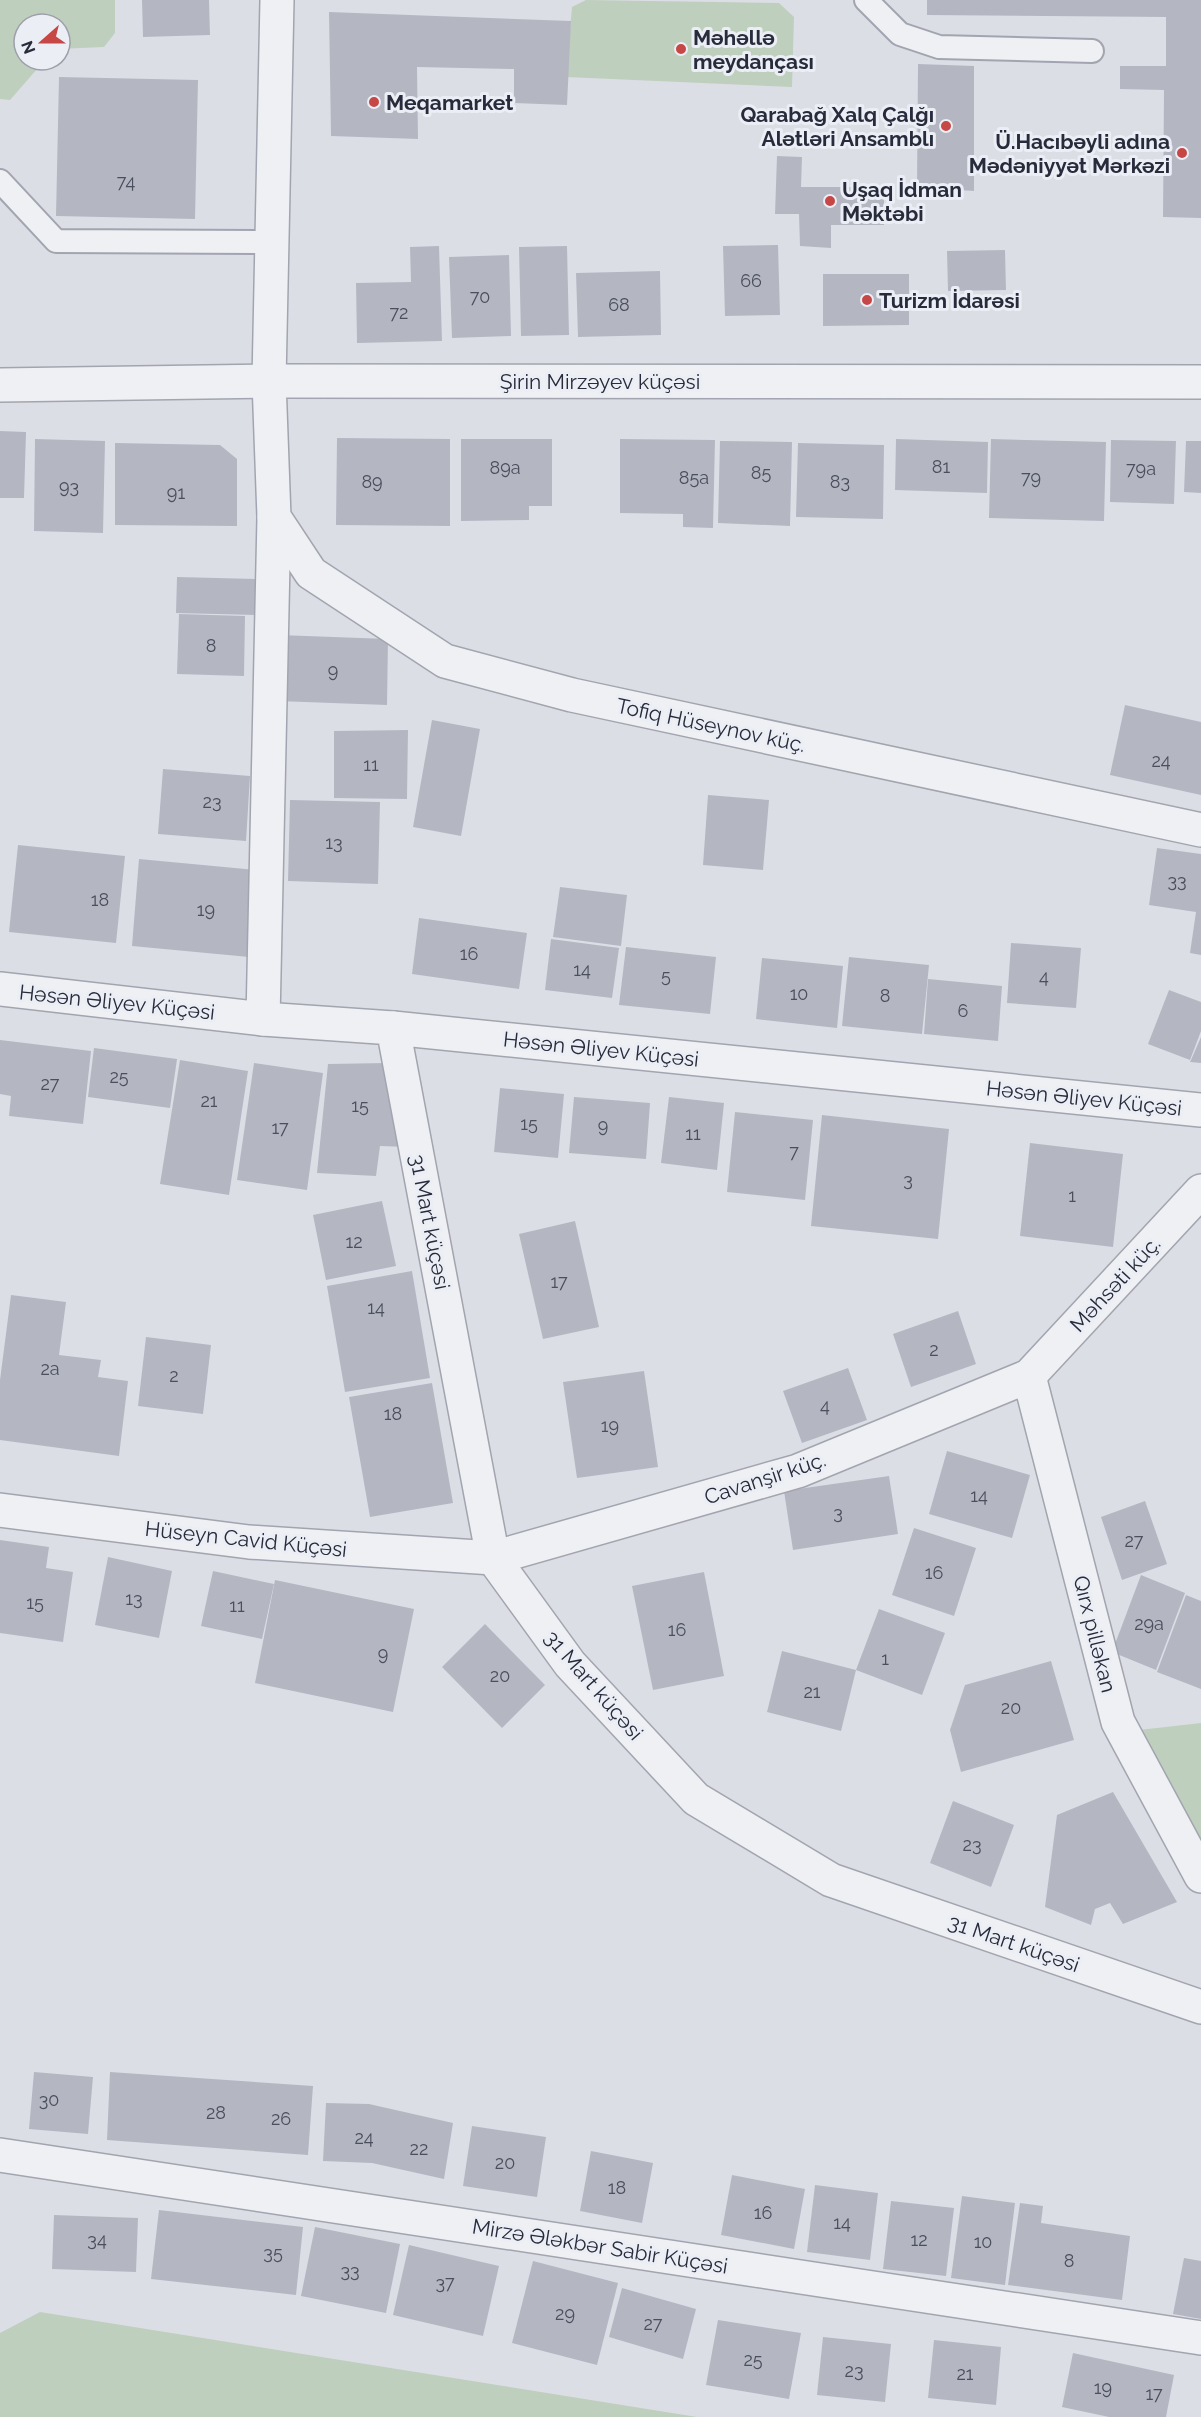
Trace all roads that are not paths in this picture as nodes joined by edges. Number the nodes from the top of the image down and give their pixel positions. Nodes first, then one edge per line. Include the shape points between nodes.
1 (277, 0) edge
2 (866, 0) edge
3 (1092, 51) dead end
4 (0, 181) edge
5 (271, 242) junction
6 (269, 381) junction
7 (1201, 382) edge
8 (0, 384) edge
9 (274, 517) junction
10 (1201, 830) edge
11 (0, 989) edge
12 (263, 1018) junction
13 (393, 1028) junction
14 (1201, 1110) edge
15 (1201, 1191) edge
16 (1029, 1376) junction
17 (0, 1510) edge
18 (493, 1558) junction
19 (1201, 1876) edge
20 (1201, 2007) edge
21 (0, 2155) edge
22 (1201, 2338) edge

1 - 5 street
2 - 3 lane via 900,34 939,47
4 - 5 lane via 56,241
5 - 6 street
6 - 7 street, Şirin Mirzəyev küçəsi
6 - 8 street, Şirin Mirzəyev küçəsi
6 - 9 street
9 - 10 street, Tofiq Hüseynov küç. via 311,573 445,661 572,695
9 - 12 street
11 - 12 street, Həsən Əliyev Küçəsi
12 - 13 street, Həsən Əliyev Küçəsi
13 - 14 street, Həsən Əliyev Küçəsi
13 - 18 street, 31 Mart küçəsi
15 - 16 street, Məhsəti küç.
16 - 18 street, Cavanşir küç. via 798,1471
16 - 19 street, Qırx pilləkan via 1118,1722
17 - 18 street, Hüseyn Cavid Küçəsi via 249,1542
18 - 20 street, 31 Mart küçəsi via 570,1664 696,1799 831,1880
21 - 22 street, Mirzə Ələkbər Sabir Küçəsi

